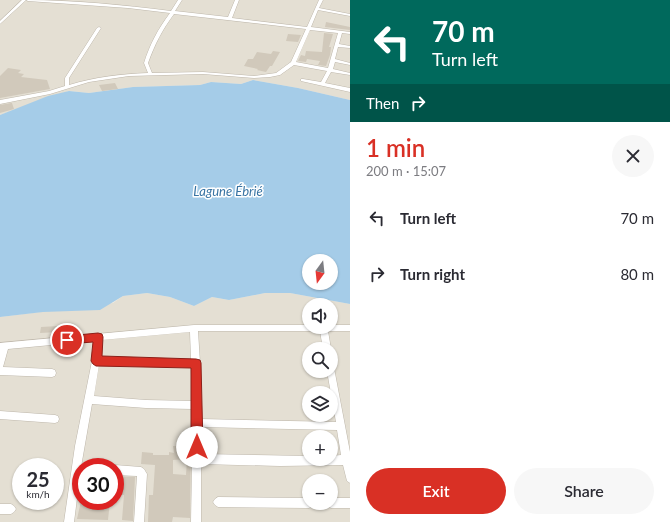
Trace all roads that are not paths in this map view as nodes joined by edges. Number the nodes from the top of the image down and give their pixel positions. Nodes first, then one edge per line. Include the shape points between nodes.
1 (24, 0) edge
2 (28, 0) edge
3 (94, 0) edge
4 (126, 0) edge
5 (180, 0) edge
6 (237, 0) edge
7 (321, 0) edge
8 (90, 5) junction
9 (121, 6) junction
10 (317, 9) junction
11 (174, 12) junction
12 (350, 15) edge
13 (230, 18) junction
14 (0, 23) edge
15 (100, 28) dead end
16 (309, 28) junction
17 (340, 32) junction
18 (350, 33) edge
19 (337, 45) junction
20 (350, 47) edge
21 (333, 60) junction
22 (293, 63) junction
23 (350, 64) edge
24 (330, 70) junction
25 (150, 73) junction
26 (350, 74) edge
27 (303, 80) dead end
28 (323, 83) junction
29 (67, 87) junction
30 (350, 90) edge
31 (0, 102) edge
32 (194, 328) junction
33 (302, 328) edge
34 (338, 328) edge
35 (350, 328) edge
36 (98, 337) junction
37 (3, 346) edge
38 (96, 361) junction
39 (196, 363) junction
40 (0, 365) edge
41 (0, 371) edge
42 (52, 373) dead end
43 (332, 378) edge
44 (89, 400) junction
45 (197, 405) junction
46 (0, 415) edge
47 (55, 419) dead end
48 (197, 423) junction
49 (341, 426) junction
50 (197, 459) junction
51 (347, 460) junction
52 (124, 471) edge
53 (350, 478) edge
54 (218, 502) dead end
55 (302, 503) edge
56 (338, 503) edge
57 (350, 503) edge
58 (0, 509) edge
59 (11, 509) dead end
60 (69, 522) edge
61 (139, 522) edge
62 (196, 522) edge

1 - 14 street
2 - 8 street
3 - 8 street
4 - 9 street
5 - 11 street
6 - 13 street
7 - 10 street
8 - 9 street
9 - 11 street
10 - 12 street
10 - 16 street
11 - 13 street
11 - 25 street via 160,30 150,50 146,63
13 - 16 street
15 - 29 street via 67,78
16 - 17 street
16 - 22 street
17 - 18 street
17 - 19 street
19 - 20 street
19 - 21 street
21 - 23 street
21 - 24 street
22 - 24 street
22 - 25 street via 284,71 270,76
24 - 26 street
24 - 28 street
25 - 29 street via 117,76
27 - 28 street
28 - 30 street
29 - 31 street
32 - 33 street
32 - 36 street
32 - 39 street
34 - 35 street
36 - 37 street
36 - 38 street
37 - 40 street
38 - 39 street
38 - 44 street
39 - 45 street
41 - 42 street
43 - 49 street
44 - 45 street
44 - 60 street
45 - 48 street
46 - 47 street
48 - 49 street
48 - 50 street
49 - 51 street
50 - 51 street
50 - 62 street
51 - 53 street
52 - 61 street via 141,472
54 - 55 street
56 - 57 street
58 - 59 street

